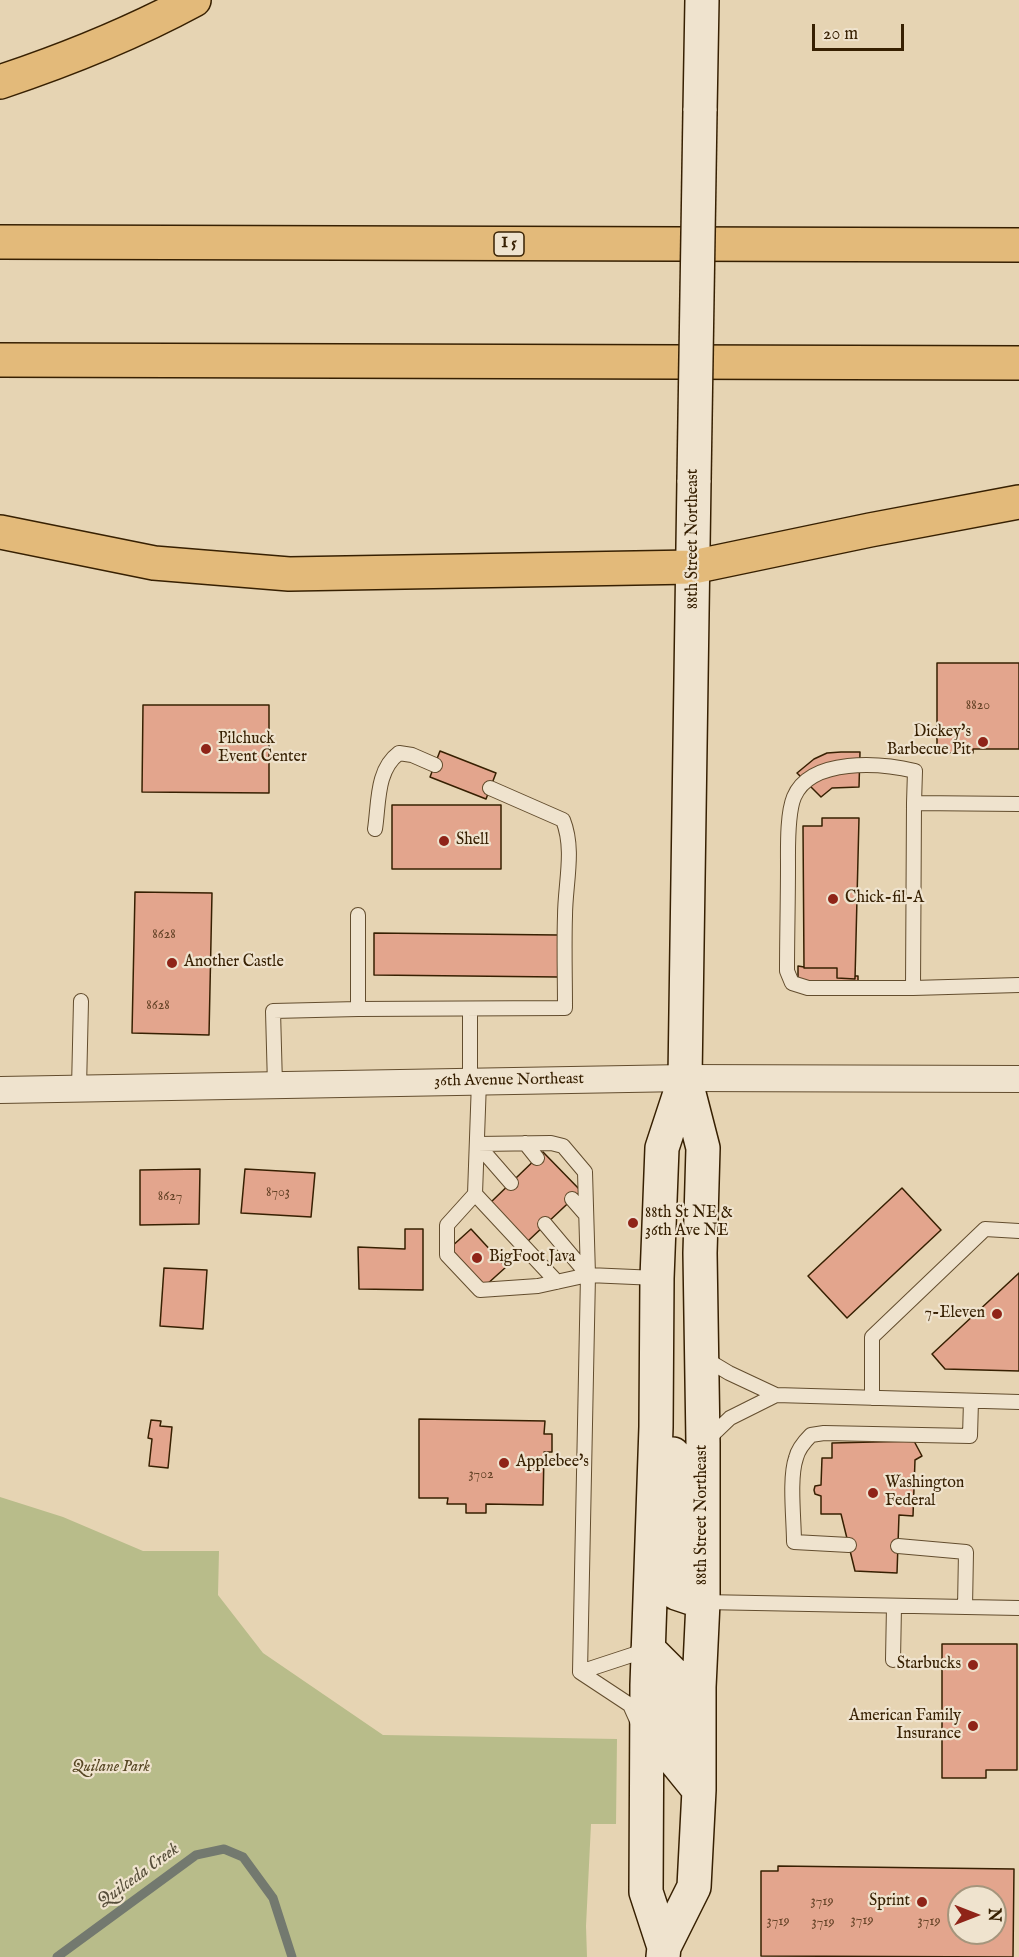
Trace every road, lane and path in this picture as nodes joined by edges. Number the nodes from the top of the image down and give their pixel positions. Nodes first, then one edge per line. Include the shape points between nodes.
1 (194, 0) edge
2 (702, 0) edge
3 (0, 82) edge
4 (0, 242) edge
5 (1019, 244) edge
6 (0, 360) edge
7 (1019, 363) edge
8 (1019, 502) edge
9 (0, 532) edge
10 (693, 567) junction
11 (435, 765) dead end
12 (490, 788) dead end
13 (914, 803) junction
14 (1019, 804) edge
15 (375, 829) dead end
16 (358, 915) dead end
17 (1019, 985) edge
18 (913, 988) junction
19 (81, 1001) dead end
20 (470, 1008) junction
21 (358, 1009) junction
22 (685, 1078) junction
23 (1019, 1078) edge
24 (474, 1081) junction
25 (275, 1085) junction
26 (79, 1088) junction
27 (0, 1090) edge
28 (525, 1143) junction
29 (477, 1144) junction
30 (537, 1158) dead end
31 (511, 1184) dead end
32 (475, 1194) junction
33 (572, 1199) dead end
34 (586, 1215) junction
35 (545, 1224) dead end
36 (1019, 1231) edge
37 (588, 1275) junction
38 (657, 1278) junction
39 (557, 1282) junction
40 (702, 1357) junction
41 (776, 1395) junction
42 (872, 1398) junction
43 (971, 1401) junction
44 (1019, 1402) edge
45 (656, 1427) junction
46 (704, 1443) junction
47 (849, 1545) dead end
48 (898, 1546) dead end
49 (703, 1602) junction
50 (894, 1606) junction
51 (964, 1608) junction
52 (1019, 1608) edge
53 (648, 1649) junction
54 (893, 1660) dead end
55 (580, 1672) junction
56 (648, 1745) junction
57 (699, 1790) junction
58 (664, 1952) edge

1 - 3 highway via 49,66
2 - 10 main road, 88th Street Northeast, bridge
4 - 5 highway, I 5
6 - 7 highway
8 - 10 highway
9 - 10 highway via 154,563 290,574
10 - 22 main road, 88th Street Northeast
11 - 15 lane via 412,755 399,753 393,757 382,774
12 - 20 lane via 563,820 568,833 565,1008
13 - 14 lane
13 - 18 lane
13 - 18 lane via 915,771 898,767 844,766 815,774 794,797 788,834 787,971 792,984 808,988
16 - 21 lane
17 - 18 lane
19 - 26 lane
20 - 21 lane
20 - 24 lane
21 - 25 lane via 273,1011
22 - 23 street, 36th Avenue Northeast
22 - 24 street, 36th Avenue Northeast
22 - 38 main road, 88th Street Northeast via 662,1148
22 - 40 main road, 88th Street Northeast via 703,1148
24 - 25 street, 36th Avenue Northeast
24 - 29 lane
25 - 26 street, 36th Avenue Northeast
26 - 27 street, 36th Avenue Northeast
28 - 29 lane
28 - 30 lane
28 - 34 lane via 557,1144 573,1156 585,1172
29 - 31 lane
29 - 32 lane
32 - 39 lane
32 - 39 lane via 447,1225 447,1255 480,1290
33 - 34 lane
34 - 37 lane
35 - 37 lane
36 - 42 lane via 985,1229 872,1337
37 - 38 lane
37 - 39 lane
37 - 55 lane
38 - 45 main road, 88th Street Northeast
40 - 41 lane
40 - 46 main road, 88th Street Northeast
41 - 42 lane
41 - 46 lane via 730,1418
42 - 43 lane
43 - 44 lane
43 - 47 lane via 970,1436 824,1433 811,1435 805,1441 793,1468 794,1542
45 - 49 main road via 673,1454 677,1492 676,1593
45 - 53 main road, 88th Street Northeast
46 - 49 main road, 88th Street Northeast
48 - 51 lane via 966,1552
49 - 50 lane
49 - 57 main road, 88th Street Northeast
50 - 51 lane
50 - 54 lane
51 - 52 lane
53 - 55 lane
53 - 56 main road, 88th Street Northeast
53 - 57 main road via 674,1674 673,1758
55 - 56 lane via 630,1705
56 - 58 main road, 88th Street Northeast via 646,1892
57 - 58 main road, 88th Street Northeast via 694,1887

